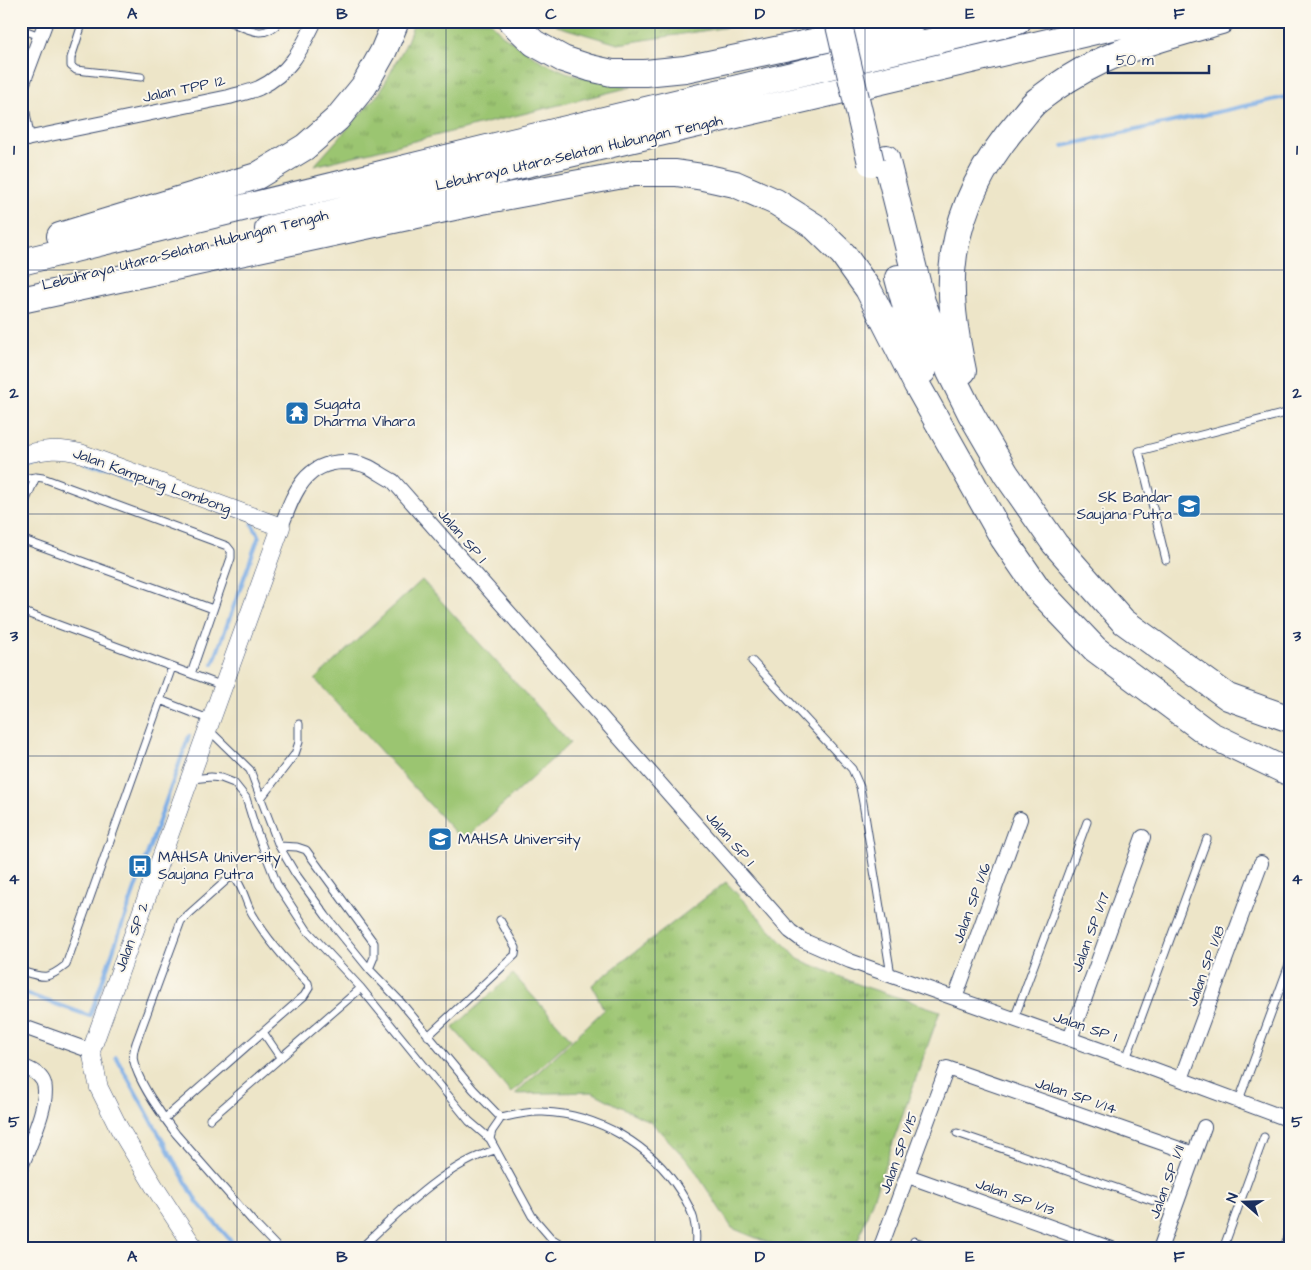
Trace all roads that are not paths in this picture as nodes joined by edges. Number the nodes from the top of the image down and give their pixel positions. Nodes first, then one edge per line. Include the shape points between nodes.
1 (46, 21) edge
2 (83, 21) edge
3 (228, 21) edge
4 (280, 21) edge
5 (396, 21) edge
6 (511, 21) edge
7 (838, 21) edge
8 (856, 21) edge
9 (912, 21) edge
10 (1018, 21) edge
11 (1138, 21) edge
12 (1221, 21) edge
13 (311, 22) edge
14 (21, 29) edge
15 (40, 36) junction
16 (142, 76) dead end
17 (21, 88) edge
18 (21, 104) edge
19 (24, 139) edge
20 (879, 160) junction
21 (21, 248) edge
22 (21, 262) edge
23 (21, 291) edge
24 (21, 300) edge
25 (1290, 412) edge
26 (934, 413) junction
27 (970, 414) junction
28 (21, 455) edge
29 (36, 477) junction
30 (21, 479) edge
31 (21, 511) edge
32 (281, 527) junction
33 (21, 539) edge
34 (1166, 560) dead end
35 (213, 608) junction
36 (21, 611) edge
37 (752, 660) dead end
38 (172, 667) junction
39 (191, 674) junction
40 (223, 686) junction
41 (160, 700) junction
42 (1290, 720) edge
43 (209, 724) junction
44 (299, 724) dead end
45 (1290, 774) edge
46 (189, 779) junction
47 (261, 798) junction
48 (1020, 819) dead end
49 (1087, 822) dead end
50 (1143, 836) dead end
51 (1207, 839) dead end
52 (279, 846) junction
53 (1261, 863) dead end
54 (500, 920) dead end
55 (1290, 962) edge
56 (369, 969) junction
57 (21, 971) edge
58 (891, 976) junction
59 (360, 988) junction
60 (955, 998) junction
61 (1014, 1019) junction
62 (21, 1026) edge
63 (263, 1032) junction
64 (428, 1036) junction
65 (1070, 1039) junction
66 (91, 1051) junction
67 (280, 1057) junction
68 (1126, 1059) junction
69 (21, 1066) edge
70 (947, 1068) joint
71 (1181, 1080) junction
72 (1239, 1100) junction
73 (501, 1118) junction
74 (164, 1119) junction
75 (210, 1119) dead end
76 (1290, 1120) edge
77 (1204, 1127) dead end
78 (956, 1133) dead end
79 (1264, 1137) dead end
80 (490, 1139) junction
81 (495, 1150) junction
82 (1194, 1154) junction
83 (21, 1167) edge
84 (908, 1176) junction
85 (1174, 1208) junction
86 (914, 1241) dead end
87 (1290, 1241) edge
88 (195, 1249) edge
89 (280, 1249) edge
90 (360, 1249) edge
91 (569, 1249) edge
92 (695, 1249) edge
93 (880, 1249) edge
94 (934, 1249) edge
95 (1112, 1249) edge
96 (1160, 1249) edge
97 (1223, 1249) edge
98 (1287, 1249) edge

1 - 15 street
2 - 16 lane via 71,66 76,70
3 - 4 lane via 264,33 273,30
5 - 21 highway via 364,86 338,119 305,147 257,176
6 - 9 highway via 534,43 563,59 612,73 684,69
7 - 20 highway, bridge
8 - 20 highway
10 - 22 highway, Lebuhraya Utara–Selatan Hubungan Tengah
11 - 23 highway, Lebuhraya Utara–Selatan Hubungan Tengah via 514,167
12 - 27 highway via 1099,62 1068,79 1036,101 990,160 962,219 954,255 955,334
13 - 19 street, Jalan TPP 12 via 299,54 284,72 259,88
14 - 15 lane
15 - 17 street
18 - 19 street
20 - 26 highway via 904,302
20 - 27 highway via 922,302
24 - 26 highway via 482,200 634,173 694,176 735,184 776,202 814,226 843,254 868,289
25 - 34 lane via 1139,451
26 - 45 highway via 1003,538 1038,588 1095,649 1209,734
27 - 42 highway via 1006,474 1055,544 1123,621 1228,697
28 - 32 street, Jalan Kampung Lombong via 50,449 80,453
29 - 30 lane
29 - 31 lane
29 - 35 lane via 227,546 231,558
32 - 40 street, Jalan SP 2
32 - 58 street, Jalan SP 1 via 303,479 320,467 352,462 369,467 393,482 790,931 822,950
33 - 35 lane
35 - 39 lane
36 - 38 lane
37 - 58 lane via 852,769 860,787
38 - 39 lane
38 - 41 lane
39 - 40 lane
40 - 43 street, Jalan SP 2
41 - 43 lane
41 - 57 lane via 66,965 52,976
43 - 46 street, Jalan SP 2
43 - 47 lane via 250,770
44 - 47 lane via 295,754
46 - 59 lane via 222,778 234,783 246,798 277,884 307,930
46 - 66 street, Jalan SP 2
47 - 52 lane
48 - 60 street, Jalan SP 1/16
49 - 61 lane
50 - 65 street, Jalan SP 1/17
51 - 68 lane
52 - 56 lane via 326,916
52 - 56 lane via 306,850 374,943 374,957
53 - 71 street, Jalan SP 1/18
54 - 64 lane via 516,948 515,955
55 - 72 lane
56 - 64 lane
58 - 60 street, Jalan SP 1
59 - 67 lane
59 - 80 lane via 469,1121
60 - 61 street, Jalan SP 1
61 - 65 street, Jalan SP 1
62 - 66 street
63 - 67 lane
63 - 74 lane
63 - 74 lane via 304,996 309,988 308,982 265,936 248,908 240,883 234,877 181,921 136,1043 134,1062
64 - 73 lane
65 - 68 street, Jalan SP 1
66 - 88 street via 99,1088 119,1128
67 - 75 lane
68 - 71 street, Jalan SP 1
69 - 83 street via 38,1074 46,1089
70 - 82 street, Jalan SP 1/14
70 - 84 street, Jalan SP 1/15
71 - 72 street, Jalan SP 1
72 - 76 street, Jalan SP 1
73 - 80 lane
73 - 92 lane via 542,1111 570,1115 600,1124 628,1139 652,1156 669,1174 687,1202 697,1233
74 - 89 lane via 254,1224
77 - 82 street, Jalan SP 1/11
78 - 85 lane
79 - 97 lane
80 - 81 lane
81 - 90 lane via 470,1159 430,1187
81 - 91 lane via 532,1216 552,1238
82 - 85 street, Jalan SP 1/11
84 - 93 street, Jalan SP 1/15
84 - 95 street, Jalan SP 1/13
85 - 96 street, Jalan SP 1/11
86 - 94 lane
87 - 98 street

